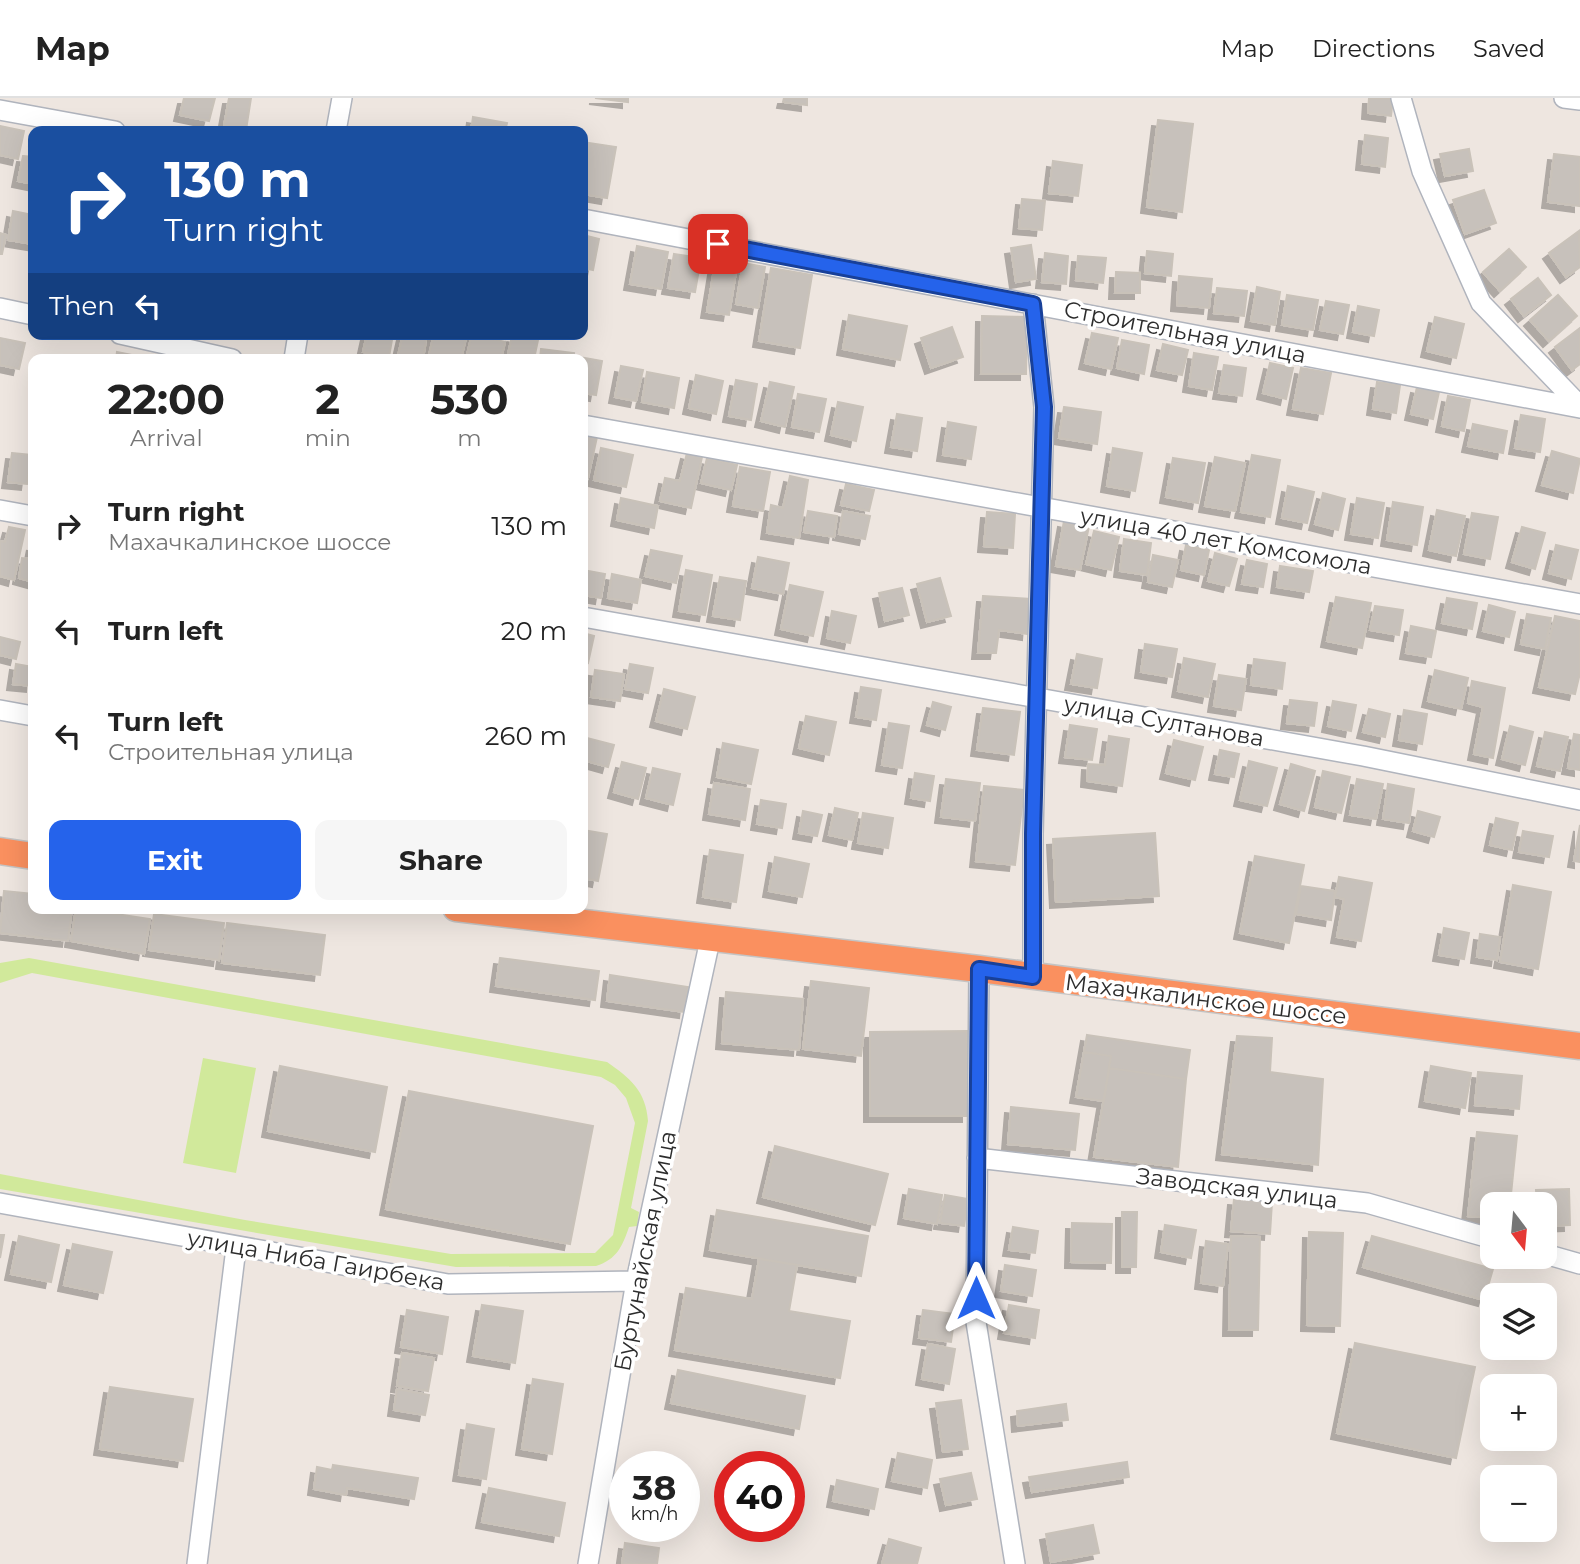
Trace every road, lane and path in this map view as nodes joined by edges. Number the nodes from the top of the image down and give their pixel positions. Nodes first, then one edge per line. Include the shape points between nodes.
1 (342, 98) edge
2 (1401, 98) edge
3 (1564, 98) edge
4 (1580, 100) edge
5 (0, 110) edge
6 (88, 126) edge
7 (337, 126) edge
8 (588, 220) edge
9 (1033, 304) junction
10 (0, 308) edge
11 (28, 315) edge
12 (147, 340) edge
13 (210, 354) edge
14 (1580, 407) edge
15 (588, 426) edge
16 (1042, 509) junction
17 (0, 510) edge
18 (28, 515) edge
19 (1580, 604) edge
20 (588, 618) edge
21 (1035, 699) junction
22 (0, 710) edge
23 (28, 715) edge
24 (1580, 800) edge
25 (0, 851) edge
26 (28, 855) edge
27 (504, 914) edge
28 (710, 940) junction
29 (979, 969) junction
30 (1033, 977) junction
31 (1580, 1046) edge
32 (978, 1158) junction
33 (0, 1203) edge
34 (1480, 1235) edge
35 (236, 1248) junction
36 (1558, 1258) edge
37 (1580, 1264) edge
38 (636, 1281) junction
39 (197, 1564) edge
40 (588, 1564) edge
41 (1015, 1564) edge

1 - 7 street
2 - 14 street via 1422,171 1481,303
3 - 4 street
5 - 6 street
8 - 9 street, Строительная улица
9 - 14 street, Строительная улица
9 - 16 street via 1044,407
10 - 11 street
12 - 13 street
15 - 16 street, улица 40 лет Комсомола
16 - 19 street, улица 40 лет Комсомола
16 - 21 street
17 - 18 street
20 - 21 street, улица Султанова
21 - 24 street, улица Султанова via 1363,756
21 - 30 street
22 - 23 street
25 - 26 highway
27 - 28 highway, Махачкалинское шоссе
28 - 29 highway, Махачкалинское шоссе
28 - 38 street, Буртунайская улица
29 - 30 highway, Махачкалинское шоссе
29 - 32 street
30 - 31 highway, Махачкалинское шоссе
32 - 34 street, Заводская улица via 1367,1203
32 - 41 street via 976,1322
33 - 35 street, улица Ниба Гаирбека
35 - 38 street, улица Ниба Гаирбека via 448,1284
35 - 39 street
36 - 37 street
38 - 40 street, Буртунайская улица

